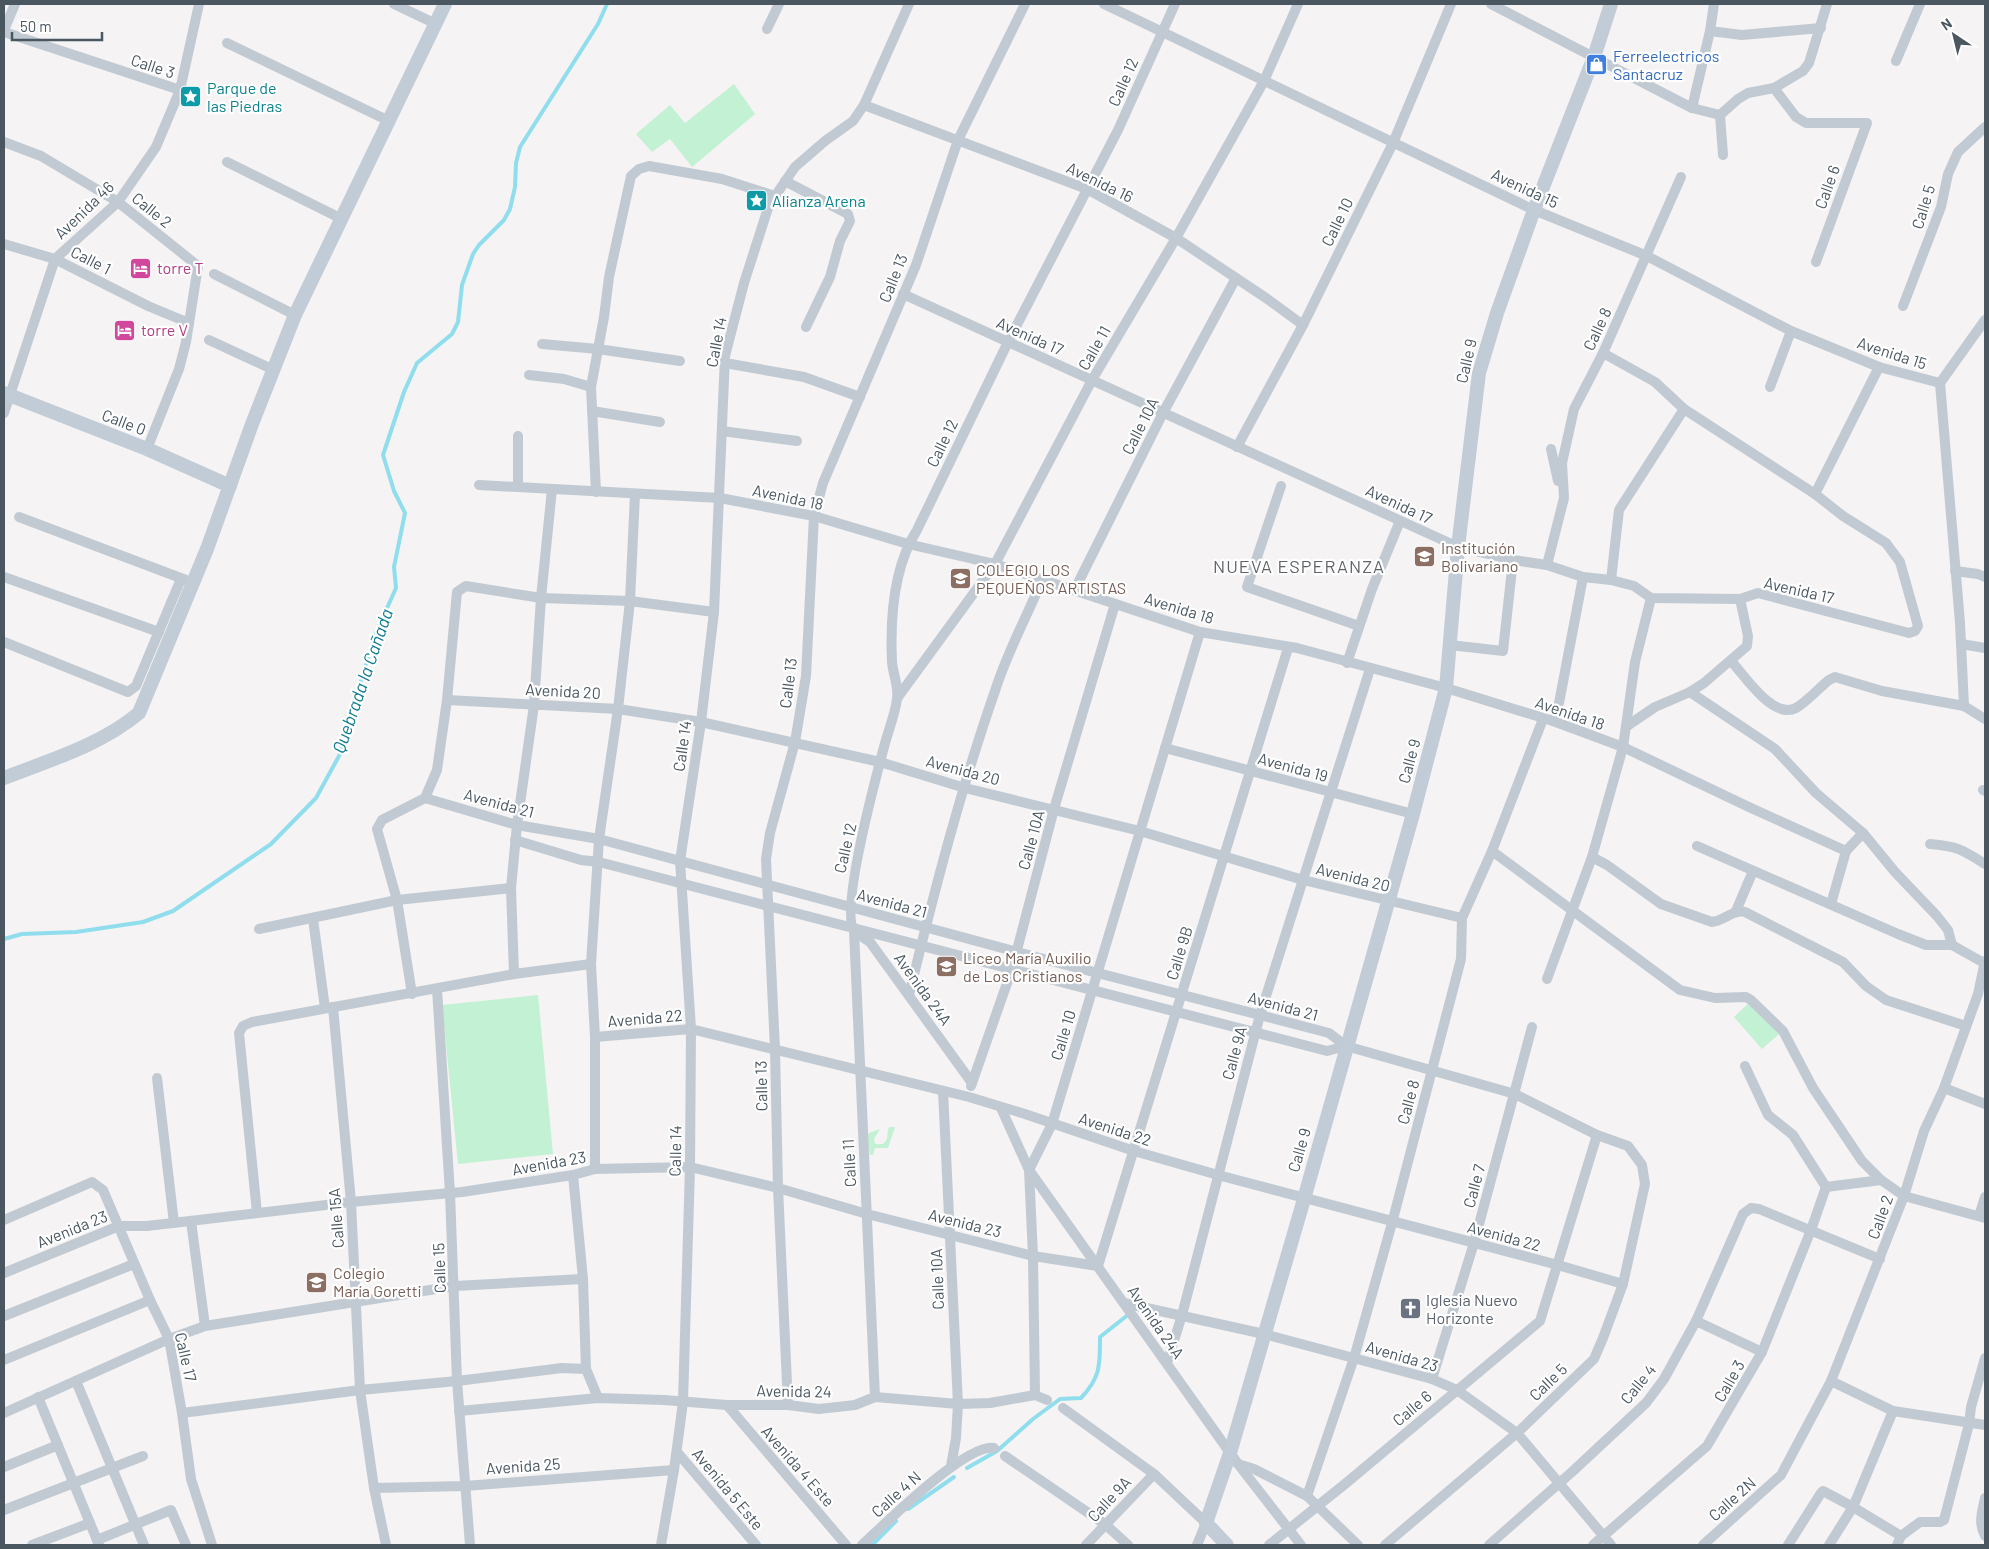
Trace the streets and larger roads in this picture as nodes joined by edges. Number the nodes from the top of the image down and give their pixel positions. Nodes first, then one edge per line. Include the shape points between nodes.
1 (15, 4) edge
2 (199, 4) edge
3 (394, 4) edge
4 (445, 4) edge
5 (779, 4) edge
6 (909, 4) edge
7 (1025, 4) edge
8 (1104, 4) edge
9 (1175, 4) edge
10 (1298, 4) edge
11 (1451, 4) edge
12 (1491, 4) edge
13 (1612, 4) edge
14 (1714, 4) edge
15 (1827, 4) edge
16 (1920, 4) edge
17 (436, 24) junction
18 (1821, 28) junction
19 (767, 29) dead end
20 (4, 31) edge
21 (1710, 31) junction
22 (1162, 32) junction
23 (227, 43) dead end
24 (1594, 57) junction
25 (1896, 61) dead end
26 (1264, 81) junction
27 (1774, 88) junction
28 (180, 90) junction
29 (864, 105) junction
30 (1692, 108) junction
31 (1720, 115) junction
32 (389, 121) junction
33 (1985, 126) edge
34 (958, 140) junction
35 (4, 142) edge
36 (1393, 143) junction
37 (1723, 155) dead end
38 (227, 162) dead end
39 (1681, 177) dead end
40 (785, 181) junction
41 (1087, 189) junction
42 (775, 196) junction
43 (118, 202) junction
44 (1534, 210) junction
45 (342, 220) junction
46 (1176, 238) junction
47 (4, 244) edge
48 (1647, 256) junction
49 (55, 259) junction
50 (1816, 262) dead end
51 (214, 274) dead end
52 (1236, 278) junction
53 (903, 294) junction
54 (1903, 306) dead end
55 (294, 315) junction
56 (1985, 320) edge
57 (189, 323) junction
58 (1303, 325) junction
59 (806, 327) dead end
60 (1792, 331) junction
61 (209, 340) dead end
62 (1008, 342) junction
63 (542, 344) dead end
64 (598, 349) junction
65 (1603, 353) junction
66 (680, 361) dead end
67 (725, 363) junction
68 (1879, 367) junction
69 (274, 370) junction
70 (528, 375) dead end
71 (1092, 380) junction
72 (1940, 383) junction
73 (591, 387) junction
74 (1770, 387) dead end
75 (7, 395) edge
76 (860, 396) junction
77 (1684, 409) junction
78 (592, 411) junction
79 (1163, 413) junction
80 (4, 414) edge
81 (660, 422) dead end
82 (722, 431) junction
83 (518, 436) dead end
84 (797, 442) dead end
85 (1237, 446) junction
86 (147, 449) junction
87 (1551, 449) dead end
88 (230, 486) junction
89 (479, 486) dead end
90 (1281, 486) dead end
91 (518, 488) junction
92 (552, 489) junction
93 (596, 492) junction
94 (635, 494) junction
95 (1816, 494) junction
96 (720, 498) junction
97 (1564, 498) junction
98 (814, 516) junction
99 (19, 517) dead end
100 (1400, 521) junction
101 (908, 544) junction
102 (1458, 547) junction
103 (1512, 560) junction
104 (995, 564) junction
105 (1547, 565) junction
106 (1955, 571) junction
107 (4, 577) edge
108 (1583, 577) junction
109 (1985, 577) edge
110 (1042, 580) junction
111 (1611, 580) junction
112 (187, 581) junction
113 (1075, 589) junction
114 (541, 598) junction
115 (1651, 598) junction
116 (1740, 599) junction
117 (630, 601) junction
118 (1115, 604) junction
119 (714, 612) junction
120 (1359, 626) junction
121 (159, 632) junction
122 (1200, 632) junction
123 (4, 642) edge
124 (1450, 644) junction
125 (1961, 644) junction
126 (1288, 648) junction
127 (1985, 648) edge
128 (1731, 661) junction
129 (1347, 662) junction
130 (1370, 669) junction
131 (1446, 688) junction
132 (1690, 692) junction
133 (898, 697) junction
134 (447, 700) junction
135 (534, 705) junction
136 (1964, 706) junction
137 (618, 709) junction
138 (1985, 719) edge
139 (1548, 720) junction
140 (701, 722) junction
141 (1627, 726) junction
142 (795, 742) junction
143 (1623, 747) junction
144 (1165, 748) junction
145 (880, 762) junction
146 (1250, 771) junction
147 (4, 778) edge
148 (965, 788) junction
149 (1331, 792) junction
150 (425, 798) junction
151 (1054, 810) junction
152 (1413, 814) junction
153 (516, 825) junction
154 (1140, 830) junction
155 (1863, 833) junction
156 (599, 839) junction
157 (515, 840) junction
158 (1930, 844) dead end
159 (1697, 846) dead end
160 (1846, 850) junction
161 (1492, 851) junction
162 (1224, 855) junction
163 (1592, 857) junction
164 (680, 861) junction
165 (599, 862) junction
166 (1985, 864) edge
167 (1753, 872) junction
168 (1303, 880) junction
169 (682, 884) junction
170 (768, 885) junction
171 (511, 888) junction
172 (397, 900) junction
173 (1387, 901) junction
174 (1831, 904) junction
175 (767, 905) junction
176 (850, 907) junction
177 (1573, 909) junction
178 (1736, 912) junction
179 (1462, 918) junction
180 (313, 919) junction
181 (925, 927) junction
182 (259, 929) dead end
183 (853, 929) junction
184 (921, 945) junction
185 (1952, 945) junction
186 (1017, 952) junction
187 (1985, 962) edge
188 (591, 964) junction
189 (1012, 969) junction
190 (1097, 973) junction
191 (514, 974) junction
192 (1547, 979) dead end
193 (437, 989) junction
194 (1092, 990) junction
195 (412, 994) junction
196 (909, 994) junction
197 (1182, 995) junction
198 (1982, 995) edge
199 (329, 1007) junction
200 (1177, 1011) junction
201 (1260, 1015) junction
202 (1966, 1026) junction
203 (1532, 1027) dead end
204 (691, 1028) junction
205 (1255, 1032) junction
206 (595, 1037) junction
207 (1346, 1046) junction
208 (775, 1049) junction
209 (1745, 1066) dead end
210 (860, 1071) junction
211 (1431, 1071) junction
212 (157, 1078) dead end
213 (972, 1083) junction
214 (1944, 1088) junction
215 (943, 1091) junction
216 (1515, 1094) junction
217 (969, 1097) junction
218 (1985, 1104) edge
219 (1001, 1108) junction
220 (1052, 1124) junction
221 (1597, 1135) junction
222 (1134, 1151) junction
223 (690, 1166) junction
224 (595, 1170) junction
225 (1029, 1170) junction
226 (573, 1175) junction
227 (1218, 1176) junction
228 (1881, 1180) junction
229 (1645, 1184) joint
230 (1826, 1187) junction
231 (778, 1188) junction
232 (450, 1193) junction
233 (1904, 1196) junction
234 (1985, 1196) edge
235 (1304, 1199) junction
236 (351, 1202) junction
237 (257, 1213) junction
238 (867, 1214) junction
239 (1982, 1217) edge
240 (4, 1220) edge
241 (192, 1221) junction
242 (174, 1223) junction
243 (1392, 1223) junction
244 (119, 1226) junction
245 (1811, 1230) junction
246 (951, 1234) junction
247 (1474, 1243) junction
248 (1033, 1256) junction
249 (1880, 1259) junction
250 (134, 1264) junction
251 (1558, 1265) junction
252 (1098, 1266) junction
253 (4, 1273) edge
254 (583, 1279) junction
255 (1622, 1284) junction
256 (455, 1286) junction
257 (150, 1300) junction
258 (356, 1302) junction
259 (1124, 1303) junction
260 (1182, 1315) junction
261 (4, 1316) edge
262 (1696, 1321) junction
263 (206, 1326) junction
264 (1264, 1334) junction
265 (169, 1340) junction
266 (1762, 1352) junction
267 (1354, 1358) junction
268 (1985, 1358) edge
269 (4, 1360) edge
270 (1167, 1363) junction
271 (586, 1370) junction
272 (1432, 1379) junction
273 (76, 1381) junction
274 (457, 1381) junction
275 (1832, 1381) junction
276 (360, 1390) junction
277 (1457, 1390) junction
278 (1035, 1395) junction
279 (38, 1397) junction
280 (598, 1398) junction
281 (875, 1398) junction
282 (1046, 1400) dead end
283 (683, 1402) junction
284 (958, 1404) junction
285 (788, 1405) junction
286 (727, 1406) junction
287 (1063, 1408) dead end
288 (459, 1411) junction
289 (1893, 1411) junction
290 (4, 1413) edge
291 (182, 1413) junction
292 (1969, 1424) junction
293 (1985, 1425) edge
294 (1517, 1433) junction
295 (58, 1445) junction
296 (994, 1448) dead end
297 (677, 1452) junction
298 (142, 1456) dead end
299 (1005, 1456) dead end
300 (1234, 1458) junction
301 (951, 1466) junction
302 (4, 1467) edge
303 (112, 1468) junction
304 (674, 1470) junction
305 (1154, 1474) junction
306 (1781, 1476) joint
307 (73, 1482) junction
308 (1558, 1483) junction
309 (465, 1486) junction
310 (374, 1488) junction
311 (1307, 1496) junction
312 (1985, 1498) edge
313 (1317, 1505) junction
314 (1853, 1507) junction
315 (4, 1510) edge
316 (90, 1523) junction
317 (1206, 1523) junction
318 (136, 1525) junction
319 (1106, 1525) junction
320 (1289, 1530) junction
321 (1604, 1536) junction
322 (1985, 1536) edge
323 (1899, 1540) edge
324 (98, 1543) edge
325 (662, 1543) edge
326 (32, 1545) edge
327 (144, 1545) edge
328 (186, 1545) edge
329 (212, 1545) edge
330 (386, 1545) edge
331 (470, 1545) edge
332 (756, 1545) edge
333 (846, 1545) edge
334 (862, 1545) edge
335 (1086, 1545) edge
336 (1128, 1545) edge
337 (1197, 1545) edge
338 (1227, 1545) edge
339 (1269, 1545) edge
340 (1301, 1545) edge
341 (1358, 1545) edge
342 (1385, 1545) edge
343 (1488, 1545) edge
344 (1593, 1545) edge
345 (1611, 1545) edge
346 (1703, 1545) edge
347 (1788, 1545) edge
348 (1829, 1545) edge

1 - 20 street
2 - 28 street, Avenida 46
3 - 17 street
4 - 17 street
5 - 19 street
6 - 29 street, Calle 14
7 - 34 street, Calle 13
8 - 22 street, Avenida 15
9 - 22 street, Calle 12
10 - 26 street, Calle 11
11 - 36 street, Calle 10
12 - 24 street
13 - 24 street, Calle 9
14 - 21 street
15 - 18 street
16 - 25 street
17 - 32 street
18 - 21 street via 1742,36
18 - 27 street via 1809,64
20 - 28 street, Calle 3
21 - 30 street
22 - 26 street, Avenida 15
22 - 41 street, Calle 12 via 1118,130
23 - 32 street
24 - 30 street
24 - 44 street, Calle 9
26 - 36 street, Avenida 15
26 - 46 street, Calle 11
27 - 31 street via 1748,93
27 - 50 street, Calle 6 via 1796,117 1806,123 1867,123
28 - 43 street, Avenida 46 via 156,147
29 - 34 street, Avenida 16
29 - 40 street, Calle 14 via 853,121 795,167
30 - 31 street
31 - 37 street
32 - 45 street
33 - 54 street, Calle 5 via 1958,152
34 - 41 street, Avenida 16
34 - 53 street, Calle 13
35 - 43 street, Calle 2 via 41,156
36 - 44 street, Avenida 15
36 - 58 street, Calle 10
38 - 45 street
39 - 48 street, Calle 8
40 - 42 street, Calle 14
40 - 59 street via 850,217 830,277
41 - 46 street, Avenida 16
41 - 62 street, Calle 12
42 - 64 street via 722,179 649,166 639,169 631,176 609,276
42 - 67 street, Calle 14 via 768,205 744,283
43 - 49 street, Avenida 46
43 - 57 street, Calle 2 via 198,266
44 - 48 street, Avenida 15
44 - 102 street, Calle 9 via 1479,373
45 - 55 street
46 - 52 street, Avenida 16
46 - 71 street, Calle 11
47 - 49 street, Calle 1
48 - 60 street, Avenida 15
48 - 65 street, Calle 8
49 - 57 street, Calle 1
49 - 75 street, Avenida 46
51 - 55 street
52 - 58 street, Avenida 16
52 - 79 street, Calle 10A
53 - 62 street, Avenida 17
53 - 76 street, Calle 13
55 - 69 street
56 - 72 street
57 - 86 street via 179,369
58 - 85 street, Calle 10
60 - 68 street, Avenida 15
60 - 74 street
61 - 69 street
62 - 71 street, Avenida 17
62 - 101 street, Calle 12
63 - 64 street
64 - 66 street
64 - 73 street
65 - 77 street via 1655,382
65 - 97 street, Calle 8 via 1574,408 1562,463
67 - 76 street via 804,378
67 - 82 street, Calle 14
68 - 72 street, Avenida 15
68 - 95 street
69 - 88 street
70 - 73 street via 564,378
71 - 79 street, Avenida 17
71 - 104 street, Calle 11
72 - 106 street
73 - 78 street
75 - 80 street, Avenida 46
75 - 86 street, Calle 0
76 - 98 street, Calle 13 via 823,483
77 - 95 street
77 - 111 street via 1619,510
78 - 81 street
78 - 93 street
79 - 85 street, Avenida 17
79 - 113 street, Calle 10A
82 - 84 street
82 - 96 street, Calle 14
83 - 91 street
85 - 100 street, Avenida 17
86 - 88 street, Calle 0
87 - 97 street
88 - 112 street
89 - 91 street, Avenida 18
90 - 120 street via 1247,587
91 - 92 street, Avenida 18
92 - 93 street, Avenida 18
92 - 114 street
93 - 94 street, Avenida 18
94 - 96 street, Avenida 18
94 - 117 street
95 - 116 street, Avenida 17 via 1843,516 1886,543 1900,562 1918,626 1909,633 1758,594
96 - 98 street, Avenida 18
96 - 119 street, Calle 14
97 - 105 street, Calle 8
98 - 101 street, Avenida 18
98 - 142 street, Calle 13 via 806,676
99 - 112 street
100 - 102 street, Avenida 17
100 - 120 street
101 - 104 street, Avenida 18
101 - 133 street, Calle 12 via 894,592 892,662
102 - 103 street, Avenida 17
102 - 124 street, Calle 9
103 - 105 street, Avenida 17
103 - 124 street via 1503,651
104 - 110 street, Avenida 18
104 - 133 street, Calle 11
105 - 108 street, Avenida 17
106 - 109 street
106 - 125 street
107 - 121 street
108 - 111 street, Avenida 17
108 - 139 street, Calle 8 via 1559,703
110 - 113 street, Avenida 18
110 - 148 street via 996,686
111 - 115 street, Avenida 17 via 1634,586
112 - 121 street
112 - 147 street via 139,713 122,727
113 - 118 street, Avenida 18
114 - 117 street
114 - 134 street via 466,586 457,592
114 - 135 street
115 - 116 street, Avenida 17
115 - 141 street via 1635,662
116 - 128 street via 1748,641
117 - 119 street
117 - 137 street
118 - 122 street, Avenida 18
118 - 151 street, Calle 10A
119 - 140 street, Calle 14
120 - 129 street
121 - 123 street via 136,686 128,692
122 - 126 street, Avenida 18
122 - 144 street, Calle 10
124 - 131 street, Calle 9
125 - 127 street
125 - 136 street
126 - 129 street, Avenida 18
126 - 146 street, Calle 9B
128 - 132 street
128 - 136 street via 1772,706 1782,710 1796,708 1835,677 1882,691
129 - 130 street, Avenida 18
130 - 131 street, Avenida 18
130 - 149 street, Calle 9A
131 - 139 street, Avenida 18
131 - 152 street, Calle 9
132 - 141 street via 1655,707
132 - 155 street via 1775,749 1816,792
133 - 145 street, Calle 12
134 - 135 street, Avenida 20
134 - 150 street via 437,770
135 - 137 street, Avenida 20
135 - 153 street
136 - 138 street
137 - 140 street, Avenida 20
137 - 156 street
139 - 143 street, Avenida 18
139 - 161 street, Calle 8
140 - 142 street, Avenida 20
140 - 164 street, Calle 14
141 - 143 street
142 - 145 street, Avenida 20
142 - 170 street, Calle 13 via 770,833 766,859
143 - 160 street, Avenida 18
143 - 163 street
144 - 146 street, Avenida 19
144 - 154 street, Calle 10
145 - 148 street, Avenida 20
145 - 176 street, Calle 12 via 852,882
146 - 149 street, Avenida 19
146 - 162 street, Calle 9B
148 - 151 street, Avenida 20
148 - 181 street
149 - 152 street, Avenida 19
149 - 168 street, Calle 9A
150 - 153 street, Avenida 21
150 - 172 street via 378,825
151 - 154 street, Avenida 20
151 - 186 street, Calle 10A
152 - 173 street, Calle 9
153 - 156 street, Avenida 21
153 - 157 street
154 - 162 street, Avenida 20
154 - 190 street, Calle 10
155 - 160 street
155 - 185 street via 1948,930
156 - 164 street, Avenida 21
156 - 165 street
157 - 165 street, Avenida 21 via 581,860
157 - 171 street
158 - 166 street via 1960,848
159 - 167 street
160 - 174 street
161 - 177 street
161 - 179 street, Calle 8
162 - 168 street, Avenida 20
162 - 197 street, Calle 9B
163 - 177 street
163 - 178 street via 1661,904 1712,922
164 - 169 street, Calle 14
164 - 170 street, Avenida 21
165 - 169 street, Avenida 21
165 - 188 street
167 - 174 street
167 - 178 street
168 - 173 street, Avenida 20
168 - 201 street, Calle 9A
169 - 175 street, Avenida 21
169 - 204 street, Calle 14
170 - 175 street, Calle 13
170 - 176 street, Avenida 21
171 - 172 street
171 - 191 street
172 - 180 street
172 - 195 street
173 - 179 street, Avenida 20
173 - 207 street, Calle 9
174 - 185 street via 1926,945
175 - 183 street, Avenida 21
175 - 208 street, Calle 13
176 - 181 street, Avenida 21
176 - 183 street, Calle 12
177 - 192 street
177 - 228 street via 1680,990 1715,998 1746,997 1751,1000 1783,1031 1813,1088 1862,1161
178 - 202 street via 1745,912 1843,962 1866,986 1886,1000
179 - 211 street, Calle 8 via 1461,959
180 - 182 street
180 - 199 street, Calle 15A
181 - 184 street
181 - 186 street, Avenida 21
183 - 184 street, Avenida 21
183 - 196 street, Avenida 24A via 870,942
183 - 210 street, Calle 11
184 - 189 street, Avenida 21
184 - 196 street
185 - 187 street
186 - 189 street, Calle 10A
186 - 190 street, Avenida 21
187 - 198 street, Calle 2
188 - 191 street
188 - 206 street
189 - 194 street, Avenida 21
189 - 213 street, Calle 10A
190 - 194 street, Calle 10
190 - 197 street, Avenida 21
191 - 193 street
193 - 195 street
193 - 232 street, Calle 15
194 - 200 street, Avenida 21
194 - 220 street, Calle 10
195 - 199 street
196 - 213 street, Avenida 24A
197 - 200 street, Calle 9B
197 - 201 street, Avenida 21
198 - 202 street, Calle 2
199 - 236 street, Calle 15A
199 - 237 street via 252,1022 242,1026 239,1033
200 - 205 street, Avenida 21
200 - 222 street, Calle 9B
201 - 205 street, Calle 9A
201 - 207 street, Avenida 21 via 1329,1033
202 - 214 street, Calle 2
203 - 216 street, Calle 7
204 - 206 street, Avenida 22
204 - 208 street, Avenida 22
204 - 223 street, Calle 14
205 - 207 street, Avenida 21 via 1327,1051
205 - 227 street, Calle 9A
206 - 224 street
207 - 211 street, Avenida 21
207 - 235 street, Calle 9
208 - 210 street, Avenida 22
208 - 231 street, Calle 13
209 - 230 street via 1768,1115 1793,1135
210 - 215 street, Avenida 22
210 - 238 street, Calle 11
211 - 216 street, Avenida 21
211 - 243 street, Calle 8
212 - 242 street
213 - 217 street
214 - 218 street
214 - 233 street, Calle 2 via 1924,1131
215 - 217 street, Avenida 22
215 - 246 street, Calle 10A
216 - 221 street, Avenida 21
216 - 247 street, Calle 7
217 - 219 street, Avenida 22
219 - 220 street, Avenida 22
219 - 225 street, Avenida 24A
220 - 222 street, Avenida 22
220 - 225 street, Calle 10
221 - 229 street, Avenida 21 via 1628,1146 1642,1165
221 - 251 street, Calle 6
222 - 227 street, Avenida 22
222 - 252 street, Calle 9B
223 - 224 street, Avenida 23
223 - 231 street, Avenida 23
223 - 283 street, Calle 14
224 - 226 street, Avenida 23
225 - 248 street, Calle 10
225 - 252 street, Avenida 24A
226 - 232 street, Avenida 23
226 - 254 street
227 - 235 street, Avenida 22
227 - 260 street, Calle 9A
228 - 230 street
228 - 233 street
229 - 255 street, Calle 5
230 - 245 street, Calle 3
231 - 238 street, Avenida 23
231 - 285 street, Calle 13
232 - 236 street, Avenida 23
232 - 256 street, Calle 15
233 - 239 street
233 - 249 street, Calle 2
234 - 239 street
235 - 243 street, Avenida 22
235 - 264 street, Calle 9
236 - 237 street, Avenida 23
236 - 258 street, Calle 15A
237 - 241 street, Avenida 23
238 - 246 street, Avenida 23
238 - 281 street, Calle 11
240 - 244 street, Calle 17 via 92,1182 103,1190
241 - 242 street, Avenida 23
241 - 263 street
242 - 244 street, Avenida 23
243 - 247 street, Avenida 22
243 - 267 street, Calle 8
244 - 250 street, Calle 17
244 - 253 street, Avenida 23
245 - 249 street
245 - 262 street, Calle 4 via 1759,1209 1751,1208 1743,1214
245 - 266 street, Calle 3
246 - 248 street, Avenida 23
246 - 284 street, Calle 10A
247 - 251 street, Avenida 22
247 - 272 street, Calle 7
248 - 252 street, Avenida 23
248 - 278 street, Calle 10
249 - 275 street, Calle 2
250 - 257 street, Calle 17
250 - 261 street
251 - 255 street, Avenida 22
251 - 277 street, Calle 6 via 1540,1321
252 - 259 street, Avenida 24A
254 - 256 street
254 - 271 street
255 - 294 street, Calle 5 via 1594,1359
256 - 258 street
256 - 274 street, Calle 15
257 - 265 street, Calle 17
257 - 269 street
258 - 263 street
258 - 276 street, Calle 15A
259 - 260 street, Avenida 23
259 - 270 street, Avenida 24A
260 - 264 street, Avenida 23
260 - 270 street, Calle 9A
262 - 266 street
262 - 308 street, Calle 4 via 1664,1379 1646,1403
263 - 265 street
264 - 267 street, Avenida 23
264 - 300 street, Calle 9
265 - 273 street
265 - 291 street, Calle 17
266 - 321 street, Calle 3 via 1707,1446
267 - 272 street, Avenida 23
267 - 311 street, Calle 8
268 - 292 street
270 - 300 street, Avenida 24A
271 - 274 street via 562,1368
271 - 280 street
272 - 277 street, Avenida 23
273 - 279 street
273 - 303 street
274 - 276 street
274 - 288 street, Calle 15
275 - 289 street
275 - 306 street, Calle 2
276 - 291 street
276 - 310 street, Calle 15A
277 - 294 street, Avenida 23
277 - 313 street, Calle 6
278 - 282 street
278 - 284 street, Avenida 24 via 990,1403
279 - 290 street
279 - 295 street
280 - 283 street, Avenida 24
280 - 288 street, Avenida 24
281 - 284 street, Avenida 24
281 - 285 street, Avenida 24 via 855,1405 819,1409
283 - 286 street, Avenida 24
283 - 297 street, Calle 14
284 - 301 street, Calle 10A
285 - 286 street, Avenida 24
286 - 333 street, Avenida 4 Este
287 - 305 street
288 - 309 street, Calle 15
289 - 292 street
289 - 314 street
291 - 329 street, Calle 17 via 192,1479
292 - 293 street
292 - 323 street via 1944,1520 1920,1522
294 - 308 street, Avenida 23
294 - 342 street, Calle 5
295 - 302 street
295 - 307 street
296 - 301 street via 985,1448
297 - 304 street, Calle 14
297 - 332 street, Avenida 5 Este
298 - 303 street
299 - 319 street
300 - 311 street
300 - 317 street, Calle 9
300 - 320 street, Avenida 24A
301 - 334 street, Calle 4 N
303 - 307 street
303 - 318 street
304 - 309 street, Avenida 25
304 - 325 street, Calle 14
305 - 317 street
305 - 319 street, Calle 9A
306 - 346 street, Calle 2N
307 - 315 street
307 - 316 street
308 - 321 street, Avenida 23
308 - 343 street, Calle 4
309 - 310 street, Avenida 25
309 - 331 street, Calle 15
310 - 330 street, Calle 15A
311 - 313 street
312 - 322 street via 1981,1519
313 - 320 street, Calle 6
313 - 341 street
314 - 323 street
314 - 347 street via 1826,1492 1820,1493
314 - 348 street
316 - 324 street
316 - 326 street
317 - 337 street, Calle 9
317 - 338 street
318 - 324 street
318 - 327 street
318 - 328 street via 172,1510
319 - 335 street, Calle 9A
319 - 336 street
320 - 339 street, Calle 6
320 - 340 street, Avenida 24A
321 - 344 street, Calle 3
321 - 345 street, Avenida 23

